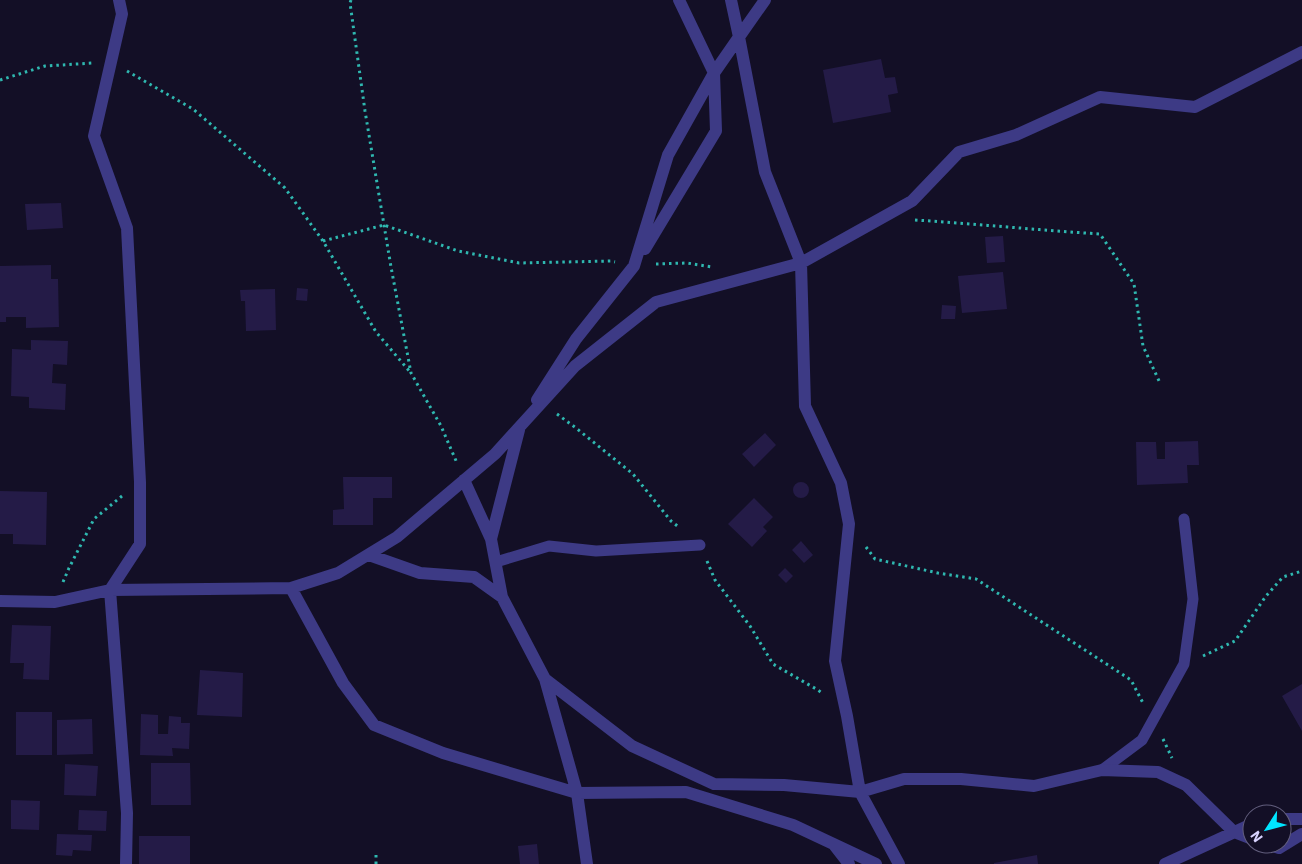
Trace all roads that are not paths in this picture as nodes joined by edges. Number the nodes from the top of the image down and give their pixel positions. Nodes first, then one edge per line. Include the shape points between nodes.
1 (112, 0) edge
2 (119, 0) edge
3 (731, 0) edge
4 (765, 0) edge
5 (680, 1) edge
6 (122, 14) junction
7 (739, 38) junction
8 (1302, 52) edge
9 (714, 73) junction
10 (801, 263) junction
11 (634, 266) junction
12 (519, 428) junction
13 (464, 480) junction
14 (1184, 519) dead end
15 (491, 539) junction
16 (700, 545) dead end
17 (369, 555) junction
18 (496, 562) junction
19 (291, 588) junction
20 (110, 590) junction
21 (502, 597) junction
22 (0, 600) edge
23 (545, 679) junction
24 (1102, 770) junction
25 (860, 792) junction
26 (577, 793) junction
27 (1242, 828) edge
28 (1234, 832) junction
29 (1242, 835) edge
30 (833, 844) junction
31 (126, 864) edge
32 (587, 864) edge
33 (849, 864) edge
34 (876, 864) edge
35 (899, 864) edge
36 (1166, 864) edge

1 - 6 street
2 - 6 street
3 - 7 street
4 - 7 street
5 - 9 street
6 - 20 street via 94,136 127,228 140,482 140,544
7 - 9 street
7 - 10 street via 765,172
8 - 10 street via 1195,107 1100,97 1016,134 959,152 912,201
9 - 11 street via 668,155
9 - 11 street via 716,131
10 - 12 street via 656,302 575,366
10 - 25 street via 805,406 840,483 849,524 835,661
11 - 12 street via 576,339
12 - 13 street
12 - 15 street
13 - 15 street
13 - 17 street via 397,537
14 - 24 lane via 1193,599 1184,664 1142,740
15 - 18 street
16 - 18 lane via 596,551 549,546
17 - 19 street via 338,573
17 - 21 street via 420,573 474,577
18 - 21 street
19 - 20 street
19 - 26 street via 343,683 374,725 443,753
20 - 22 street via 56,602
20 - 31 street via 127,813
21 - 23 street
23 - 25 street via 632,746 714,784 784,785
23 - 26 street
24 - 25 street via 1034,786 962,779 904,779
24 - 28 street via 1158,772 1186,785
25 - 35 street
26 - 30 street via 686,792 794,824
26 - 32 street
27 - 28 street
28 - 29 street
28 - 36 street
30 - 33 street
30 - 34 street

